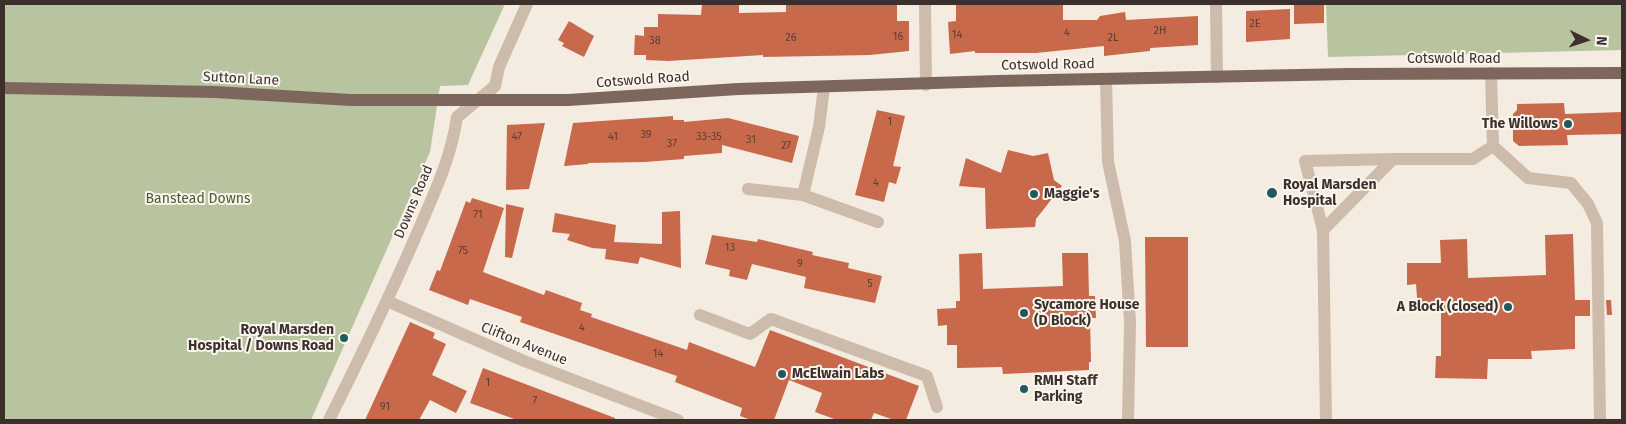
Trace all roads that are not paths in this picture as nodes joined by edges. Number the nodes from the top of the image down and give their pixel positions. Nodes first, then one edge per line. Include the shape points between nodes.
1 (527, 4) edge
2 (925, 4) edge
3 (1216, 4) edge
4 (1492, 73) junction
5 (1622, 73) edge
6 (1217, 77) junction
7 (1106, 79) junction
8 (926, 85) junction
9 (4, 88) edge
10 (824, 88) junction
11 (476, 100) junction
12 (1493, 146) junction
13 (1393, 160) junction
14 (748, 189) dead end
15 (803, 195) junction
16 (878, 222) dead end
17 (1323, 230) junction
18 (387, 301) junction
19 (700, 315) dead end
20 (937, 407) dead end
21 (329, 420) edge
22 (678, 420) edge
23 (1128, 420) edge
24 (1326, 420) edge
25 (1600, 420) edge

1 - 11 street, Downs Road via 499,67 495,86
2 - 8 street
3 - 6 street
4 - 5 main road, Cotswold Road
4 - 6 main road, Cotswold Road
4 - 12 street
6 - 7 main road, Cotswold Road
7 - 8 main road, Cotswold Road
7 - 23 street via 1108,162 1125,241 1130,322
8 - 10 main road, Cotswold Road
9 - 11 main road, Sutton Lane via 215,92 350,100
10 - 11 main road, Cotswold Road via 738,89 568,100
10 - 15 street via 819,127
11 - 18 street, Downs Road via 457,117 453,144 444,170
12 - 13 street via 1473,159
12 - 25 street via 1528,178 1571,183 1588,204 1597,223
13 - 17 street
13 - 17 street via 1305,161
14 - 15 street
15 - 16 street
17 - 24 street
18 - 21 street, Downs Road
18 - 22 street, Clifton Avenue via 524,361
19 - 20 street via 750,334 771,319 912,370 927,376

